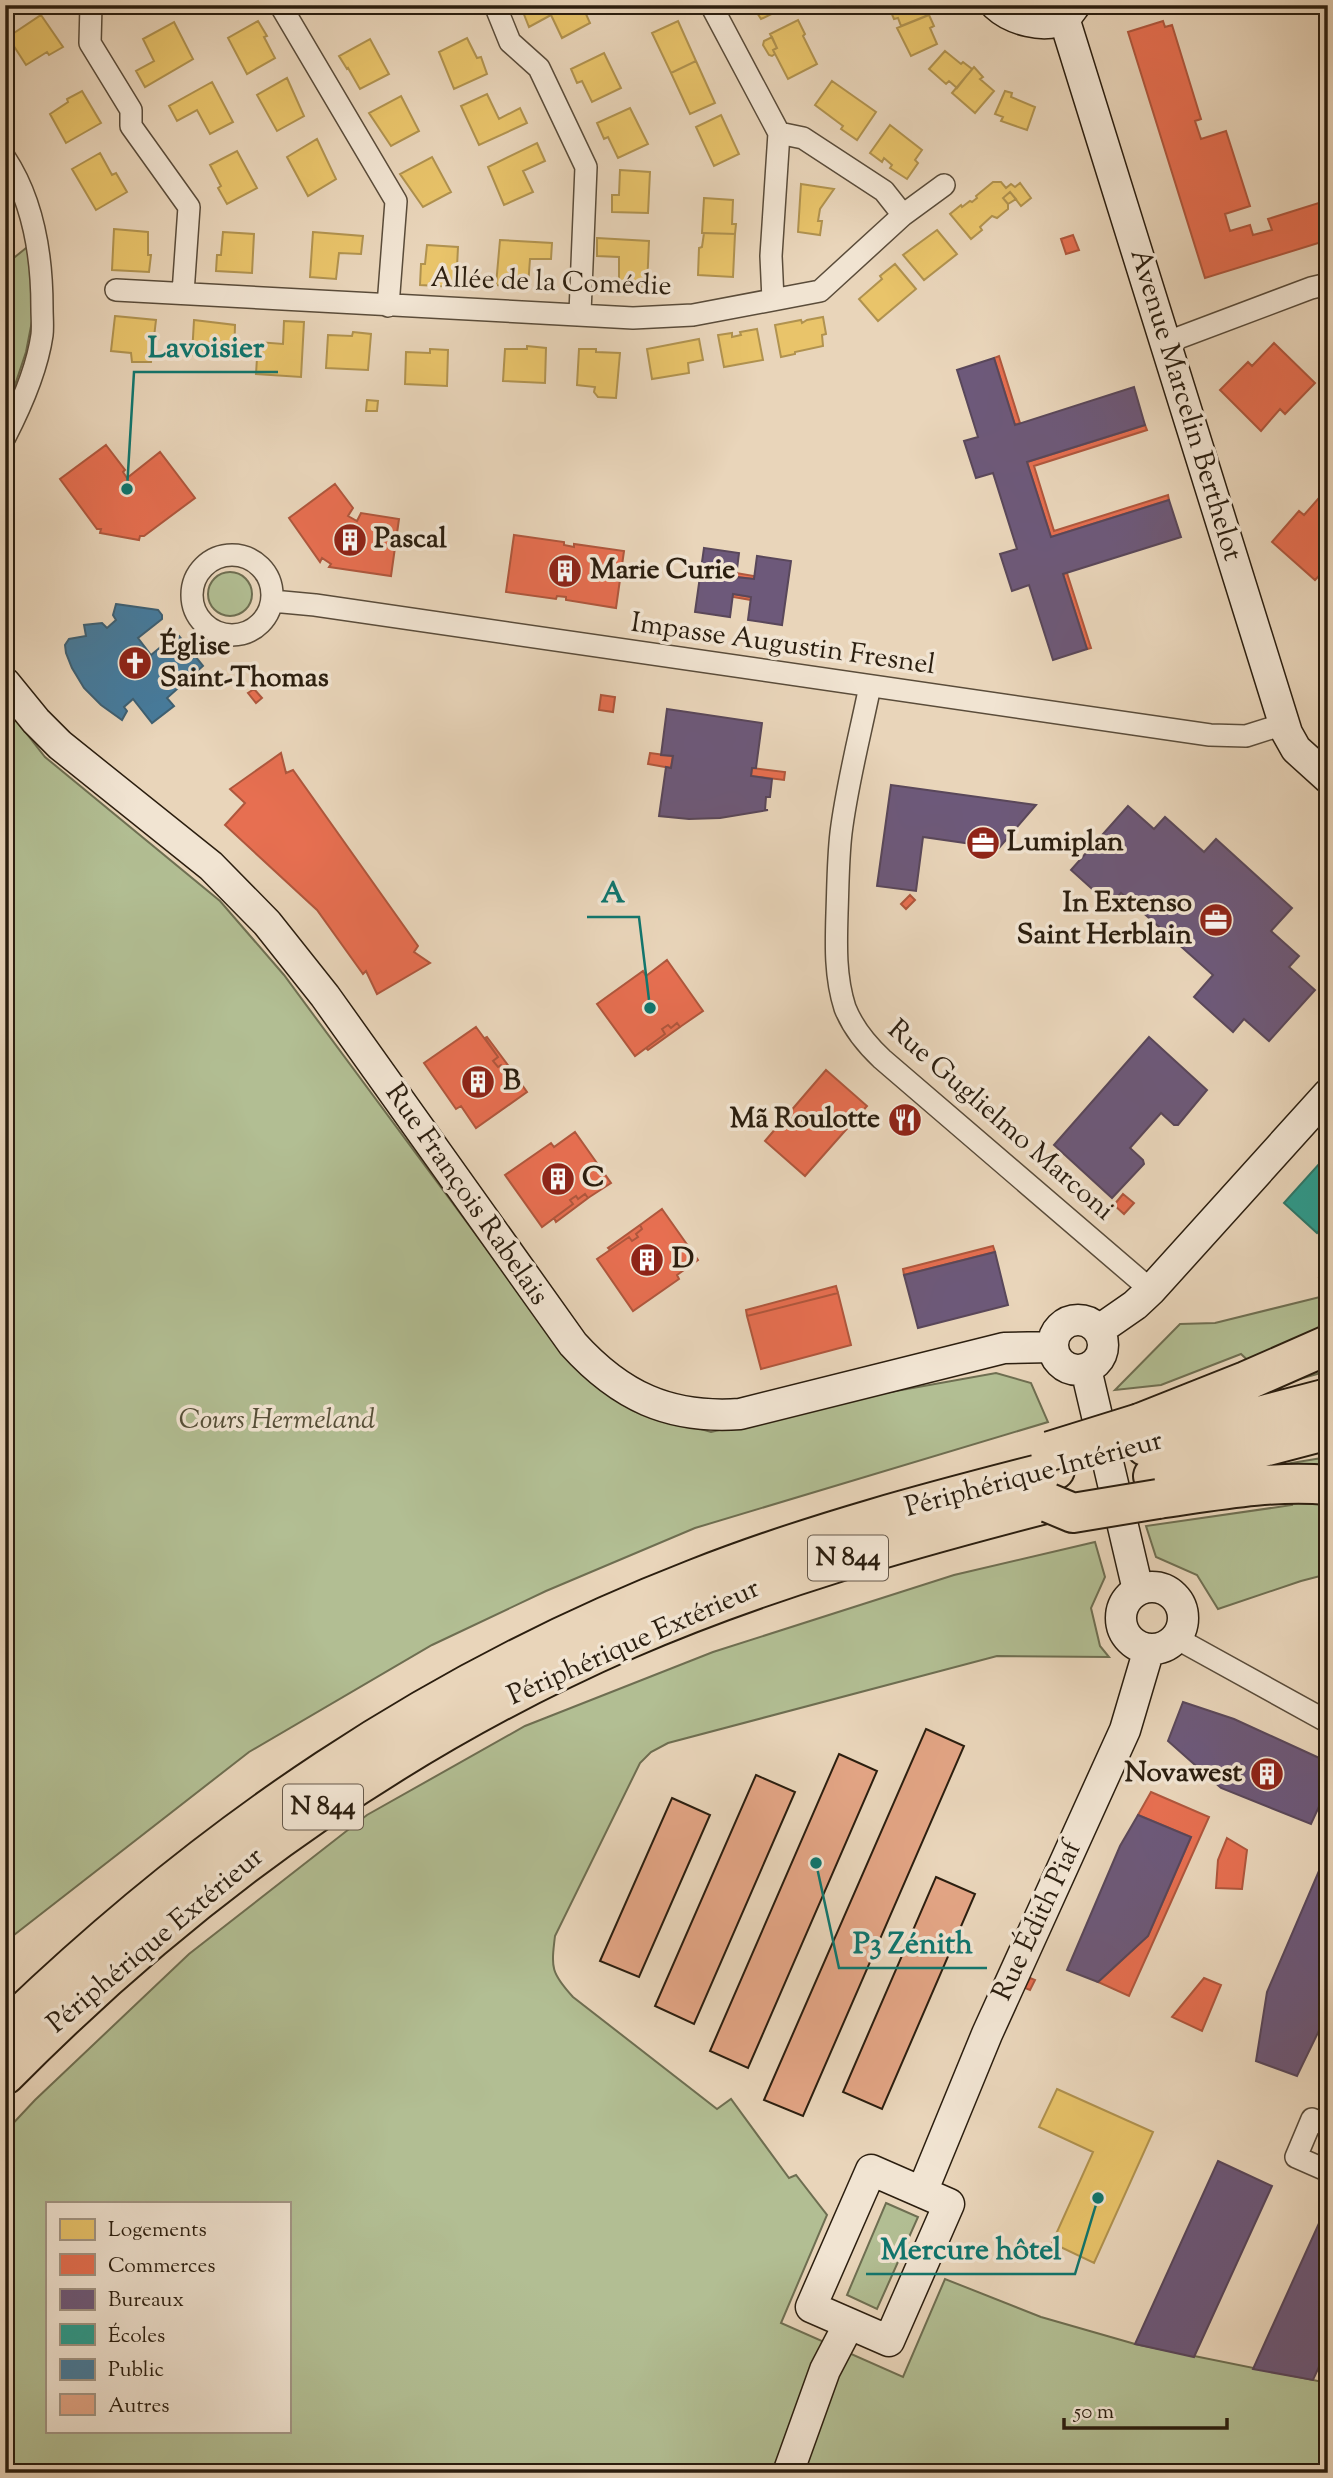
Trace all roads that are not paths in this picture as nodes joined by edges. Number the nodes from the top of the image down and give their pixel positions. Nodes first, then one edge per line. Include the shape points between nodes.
1 (91, 5) edge
2 (283, 5) edge
3 (495, 5) edge
4 (711, 5) edge
5 (996, 5) edge
6 (1070, 12) edge
7 (779, 133) junction
8 (7, 165) edge
9 (944, 185) dead end
10 (903, 215) junction
11 (1328, 284) edge
12 (116, 290) dead end
13 (183, 293) junction
14 (774, 300) junction
15 (388, 306) junction
16 (580, 313) junction
17 (1165, 343) junction
18 (5, 437) edge
19 (272, 601) dead end
20 (5, 683) edge
21 (870, 686) junction
22 (1284, 724) junction
23 (1328, 778) edge
24 (1328, 1094) edge
25 (1151, 1290) junction
26 (1099, 1330) junction
27 (1328, 1345) edge
28 (1053, 1347) junction
29 (1086, 1369) junction
30 (1328, 1398) edge
31 (1328, 1430) edge
32 (1149, 1461) junction
33 (1051, 1475) junction
34 (1328, 1485) edge
35 (1138, 1590) junction
36 (1162, 1643) junction
37 (1328, 1722) edge
38 (5, 2030) edge
39 (5, 2075) edge
40 (1328, 2126) edge
41 (1328, 2171) edge
42 (922, 2192) junction
43 (849, 2324) junction
44 (788, 2473) edge

1 - 13 street via 90,43 131,110 131,126 189,206
2 - 15 street via 396,201
3 - 16 street via 510,42 539,68 586,167
4 - 7 street
5 - 6 street via 1020,20 1043,23
6 - 17 street, Avenue Marcelin Berthelot
7 - 10 street via 803,138 884,191
7 - 14 street via 771,256
8 - 18 street via 27,202 37,247 42,335 18,413
9 - 10 street, Allée de la Comédie
10 - 14 street, Allée de la Comédie via 820,290
11 - 17 street
12 - 13 street, Allée de la Comédie
13 - 15 street, Allée de la Comédie
14 - 16 street, Allée de la Comédie via 693,315 633,318
15 - 16 street, Allée de la Comédie
17 - 22 street, Avenue Marcelin Berthelot
19 - 21 street, Impasse Augustin Fresnel
20 - 28 street, Rue François Rabelais via 60,745 211,866 267,923 325,996 573,1344 621,1388 676,1410 740,1414 1004,1348
21 - 22 street, Impasse Augustin Fresnel via 1210,735 1246,736
21 - 25 street, Rue Guglielmo Marconi via 849,788 838,875 835,957 852,1023 864,1042 920,1094
22 - 23 street, Avenue Marcelin Berthelot via 1296,749
24 - 25 street
25 - 26 street
26 - 28 street via 1086,1321 1069,1321 1057,1331
26 - 29 street via 1102,1353
27 - 32 highway via 1246,1381
28 - 29 street via 1064,1366
29 - 35 street
30 - 32 highway, Périphérique Intérieur / N 844
31 - 32 highway, N 844
32 - 33 highway, Périphérique Intérieur / N 844
32 - 33 highway, bridge via 1073,1513
32 - 34 highway via 1230,1487
33 - 38 highway, Périphérique Intérieur / N 844 via 906,1509 804,1540 653,1595 522,1655 317,1774 214,1848 122,1922
33 - 39 highway, Périphérique Extérieur / N 844 via 849,1558 717,1603 585,1659 460,1723 329,1803 238,1868 107,1977
35 - 36 street via 1124,1604 1121,1623 1131,1641
35 - 36 street via 1158,1588 1176,1598 1181,1608 1181,1628
36 - 37 street
36 - 42 street, Rue Édith Piaf via 987,2034
40 - 41 street via 1312,2119 1296,2157
42 - 43 street via 948,2204 889,2341
42 - 43 street via 870,2170 811,2307
43 - 44 street via 825,2370

